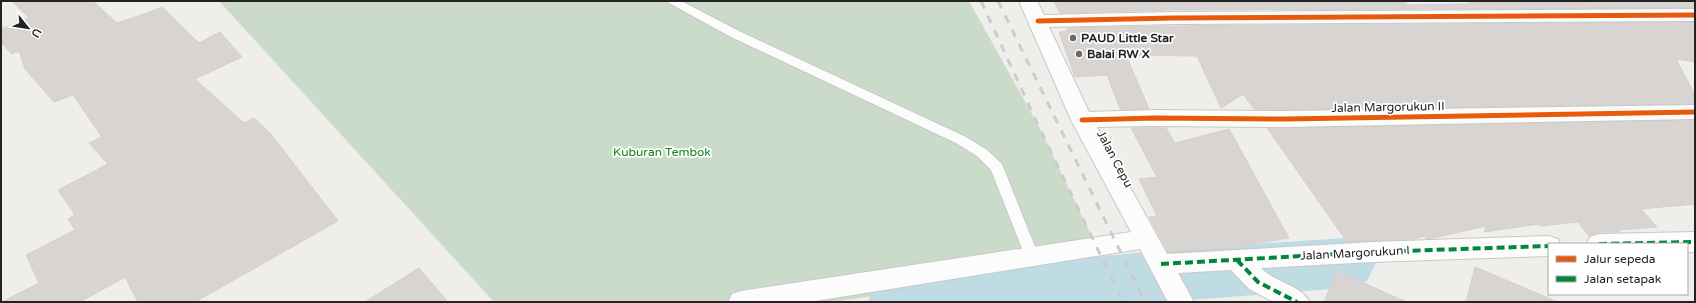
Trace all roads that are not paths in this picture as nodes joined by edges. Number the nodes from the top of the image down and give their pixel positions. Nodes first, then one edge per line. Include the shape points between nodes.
1 (673, 1) edge
2 (1028, 1) edge
3 (1695, 16) edge
4 (1038, 21) junction
5 (1695, 112) edge
6 (1082, 120) junction
7 (1146, 239) junction
8 (1695, 242) edge
9 (1647, 243) edge
10 (1548, 246) edge
11 (1032, 257) junction
12 (1243, 267) junction
13 (1169, 280) edge
14 (742, 302) edge
15 (1297, 302) edge

1 - 11 lane via 735,34 961,140 982,153 996,167
2 - 4 street, Jalan Cepu
3 - 4 street
4 - 6 street, Jalan Cepu
5 - 6 street, Jalan Margorukun II
6 - 7 street, Jalan Cepu
7 - 11 street
7 - 13 street, Jalan Cepu
8 - 9 street
10 - 12 street, Jalan Margorukun I via 1380,252
11 - 14 street
12 - 13 street, Jalan Margorukun I
12 - 15 street via 1258,282

